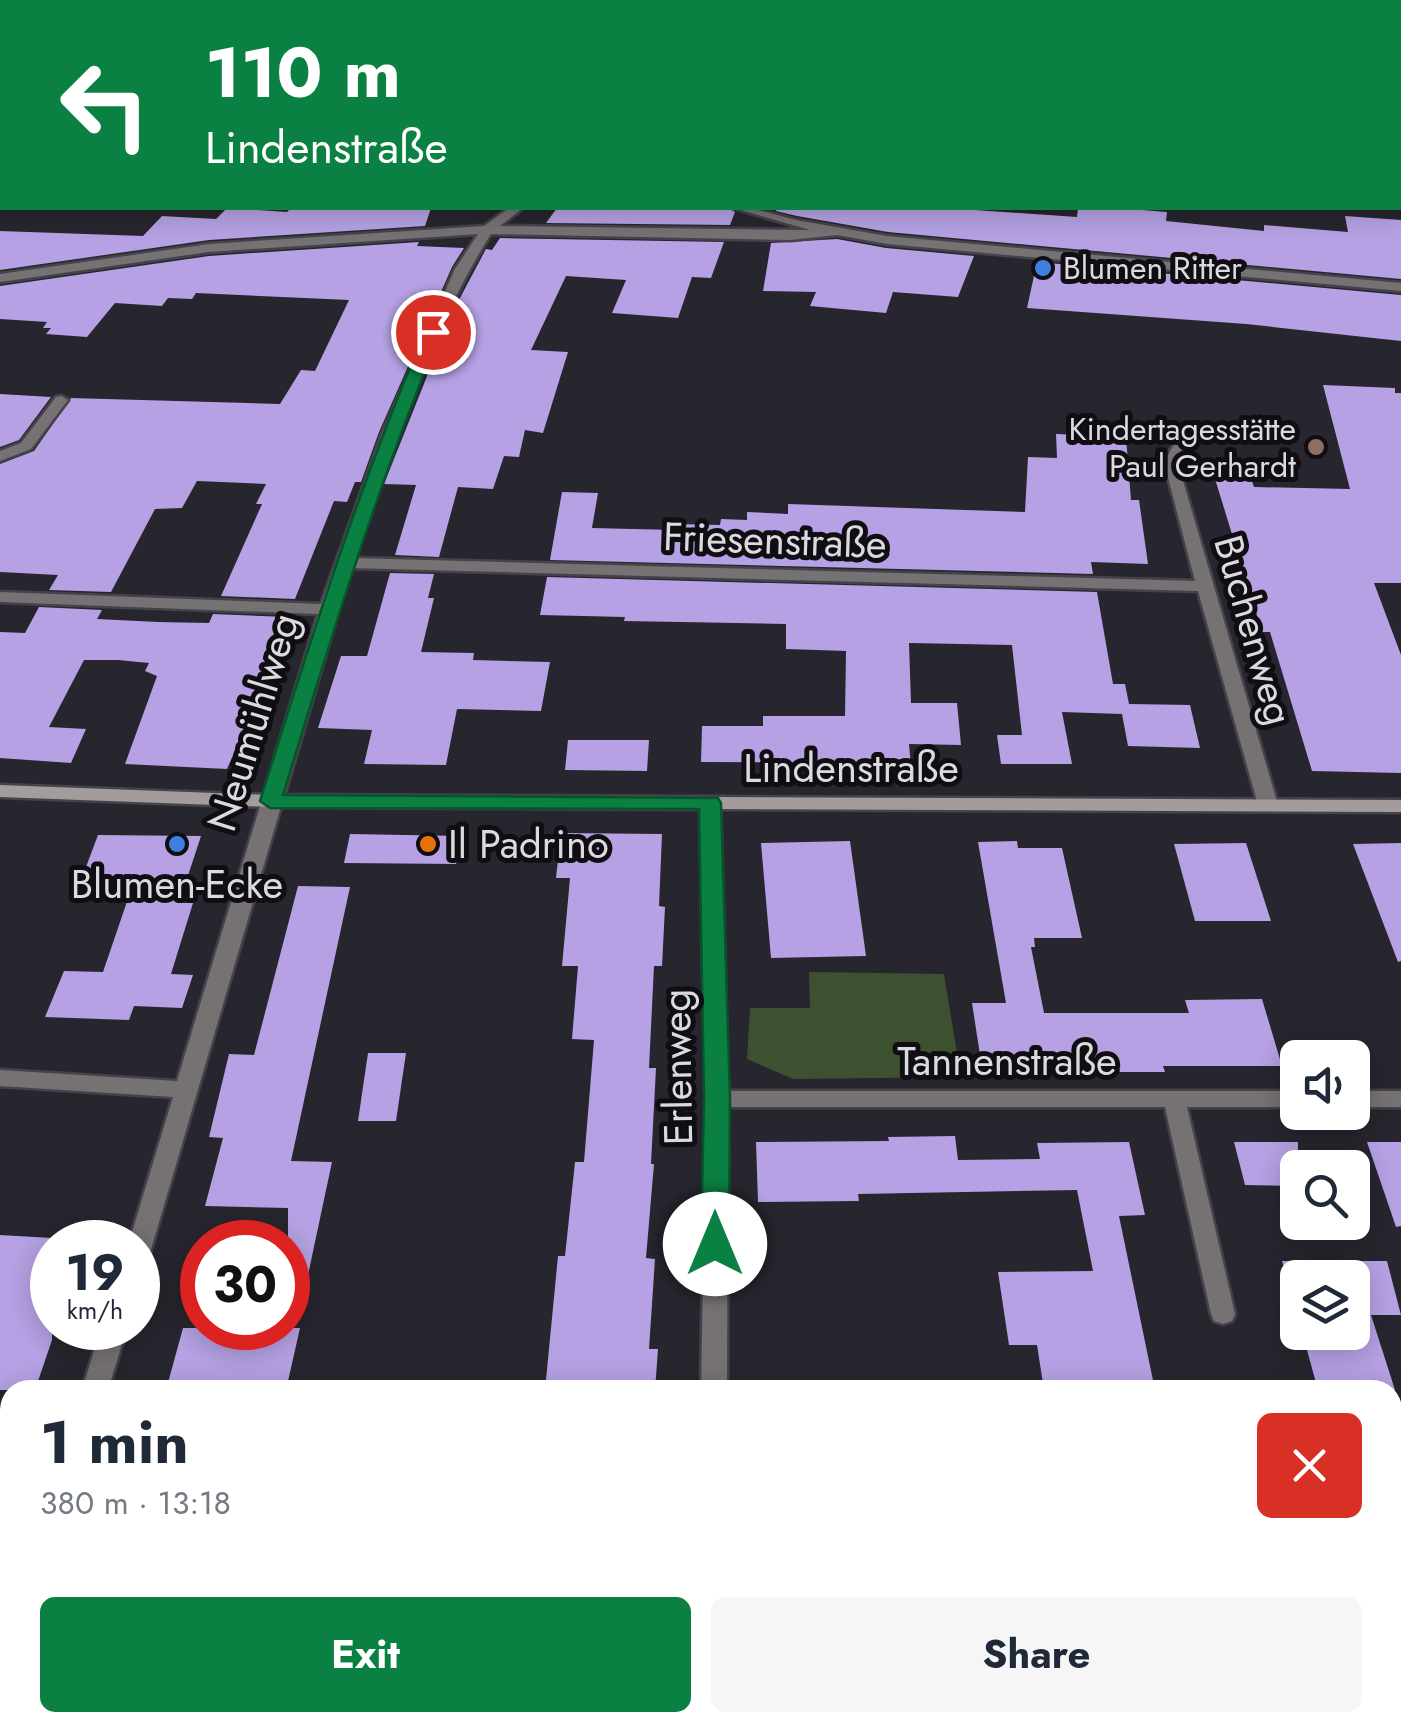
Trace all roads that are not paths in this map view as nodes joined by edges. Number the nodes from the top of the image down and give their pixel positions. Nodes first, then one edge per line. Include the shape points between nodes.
1 (514, 210) edge
2 (747, 210) edge
3 (487, 230) junction
4 (836, 232) junction
5 (0, 278) edge
6 (1401, 286) edge
7 (60, 400) dead end
8 (1202, 428) dead end
9 (0, 456) edge
10 (344, 563) junction
11 (1204, 586) junction
12 (0, 596) edge
13 (328, 609) junction
14 (0, 791) edge
15 (270, 801) junction
16 (710, 803) junction
17 (1268, 805) junction
18 (1401, 806) edge
19 (0, 1078) edge
20 (188, 1090) junction
21 (717, 1098) junction
22 (1174, 1098) junction
23 (1280, 1099) edge
24 (1370, 1099) edge
25 (1401, 1100) edge
26 (148, 1220) edge
27 (1223, 1314) dead end
28 (107, 1350) edge
29 (98, 1380) edge
30 (714, 1380) edge

1 - 3 street
2 - 4 street
3 - 4 street
3 - 5 street via 209,248
3 - 10 street, Neumühlweg via 426,349
4 - 6 street
7 - 9 street via 26,446
8 - 11 street, Buchenweg via 1177,447 1171,462
10 - 11 street, Friesenstraße
10 - 13 street, Neumühlweg
11 - 17 street, Buchenweg
12 - 13 street
13 - 15 street, Neumühlweg
14 - 15 main road, Lindenstraße
15 - 16 main road, Lindenstraße
15 - 20 street, Neumühlweg
16 - 17 main road, Lindenstraße
16 - 21 street, Erlenweg
17 - 18 main road, Lindenstraße
19 - 20 street
20 - 26 street, Neumühlweg
21 - 22 street, Tannenstraße
21 - 30 street, Erlenweg
22 - 23 street, Tannenstraße
22 - 27 street
24 - 25 street
28 - 29 street

